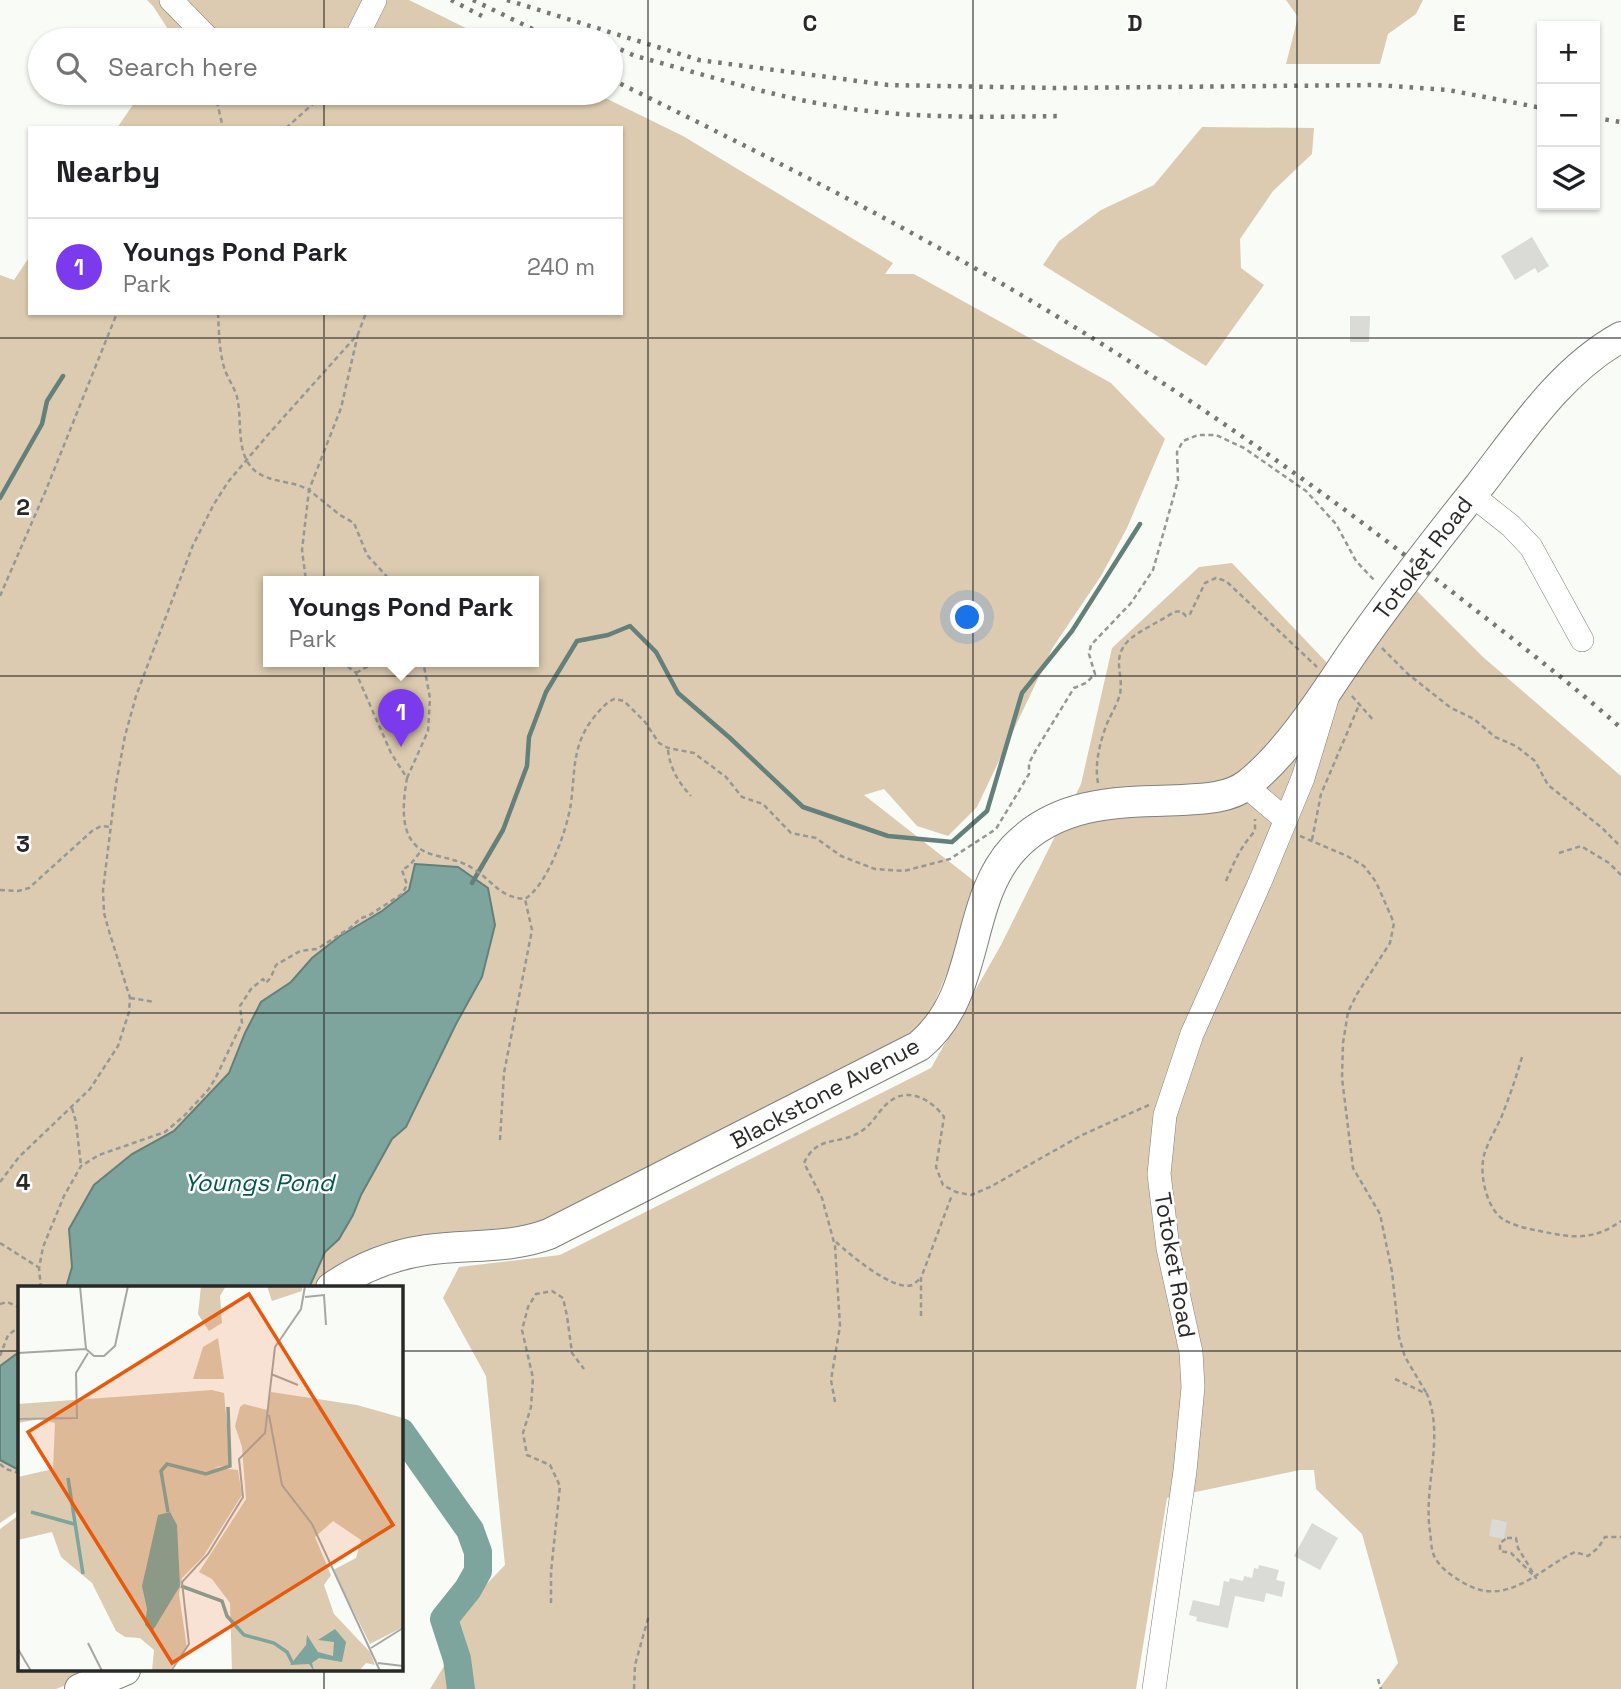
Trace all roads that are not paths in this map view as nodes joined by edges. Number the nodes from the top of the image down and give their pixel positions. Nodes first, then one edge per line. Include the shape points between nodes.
1 (171, 0) edge
2 (373, 5) edge
3 (198, 28) edge
4 (361, 28) edge
5 (1621, 337) edge
6 (1472, 495) junction
7 (1582, 640) dead end
8 (1332, 684) junction
9 (1246, 786) junction
10 (1288, 826) junction
11 (334, 1286) edge
12 (120, 1672) edge
13 (80, 1689) edge
14 (1154, 1689) edge

1 - 3 street
2 - 4 street
5 - 6 main road, Totoket Road via 1563,381
6 - 7 street via 1531,547
6 - 8 main road, Totoket Road
8 - 9 main road, Blackstone Avenue via 1275,759
8 - 10 street, Totoket Road
9 - 10 street
9 - 11 main road, Blackstone Avenue via 1214,797 1086,807 1052,819 1027,835 1006,858 990,890 947,1015 932,1035 897,1059 549,1234 521,1243 394,1257
10 - 14 street, Totoket Road via 1192,1034 1165,1115 1160,1186 1168,1248 1191,1352 1193,1387
12 - 13 main road

